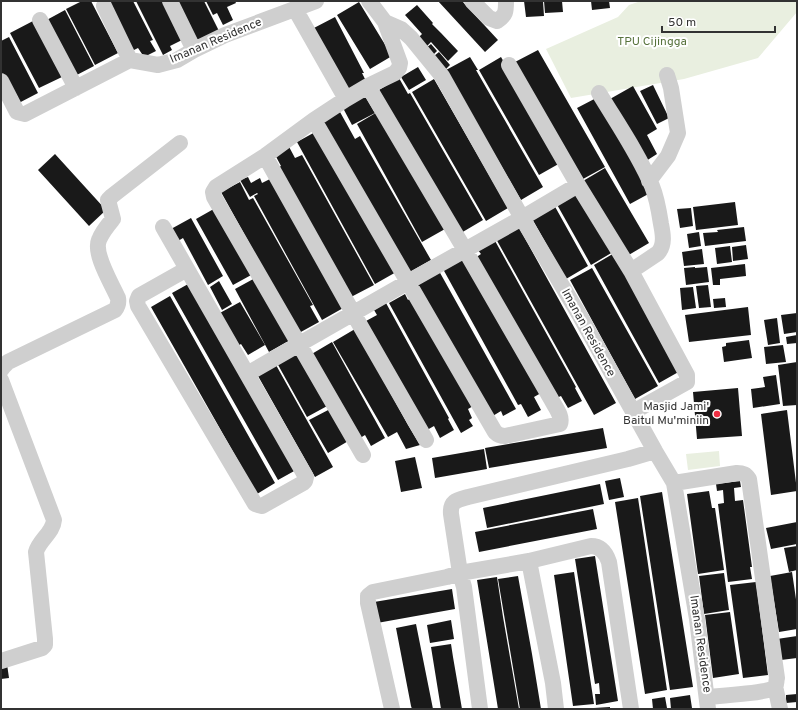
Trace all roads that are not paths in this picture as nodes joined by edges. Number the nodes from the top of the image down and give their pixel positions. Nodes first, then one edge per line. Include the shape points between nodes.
1 (170, 1) edge
2 (316, 1) edge
3 (369, 1) edge
4 (472, 1) edge
5 (506, 1) edge
6 (104, 6) dead end
7 (285, 8) edge
8 (40, 20) dead end
9 (385, 22) junction
10 (194, 50) junction
11 (130, 60) junction
12 (509, 65) dead end
13 (667, 75) dead end
14 (1, 81) edge
15 (368, 86) junction
16 (76, 88) junction
17 (599, 93) dead end
18 (346, 98) junction
19 (314, 120) junction
20 (180, 143) dead end
21 (265, 156) junction
22 (650, 181) junction
23 (578, 185) junction
24 (522, 218) junction
25 (163, 227) dead end
26 (465, 250) junction
27 (187, 269) junction
28 (631, 271) junction
29 (408, 282) junction
30 (353, 313) junction
31 (299, 344) junction
32 (1, 370) edge
33 (247, 374) junction
34 (1, 380) edge
35 (633, 412) junction
36 (426, 440) dead end
37 (655, 451) junction
38 (363, 455) dead end
39 (674, 483) junction
40 (530, 561) junction
41 (460, 573) junction
42 (1, 661) edge
43 (775, 686) junction
44 (708, 703) edge
45 (392, 709) edge
46 (480, 709) edge
47 (556, 709) edge
48 (631, 709) edge
49 (780, 709) edge

1 - 10 street
2 - 7 street, Imanan Residence
3 - 9 street, Imanan Residence
4 - 5 street via 489,18 497,21 506,12
6 - 11 street
7 - 10 street, Imanan Residence
7 - 18 street
8 - 16 street
9 - 15 street via 399,59 399,68 396,73
9 - 24 street, Imanan Residence via 401,29 411,38 442,76
10 - 11 street, Imanan Residence via 177,60 158,65
11 - 16 street
12 - 23 street
13 - 22 street via 678,133 668,156
14 - 16 street via 17,112 25,114
15 - 18 street
15 - 26 street
17 - 22 street
18 - 19 street
19 - 21 street
19 - 29 street
20 - 32 street via 108,200 113,218 99,239 98,251 118,298 115,310 8,362
21 - 30 street
21 - 31 street via 216,187 213,192 214,198
22 - 28 street via 659,207 663,242 658,253
23 - 24 street
23 - 28 street
24 - 26 street
24 - 35 street, Imanan Residence
25 - 27 street
26 - 29 street
26 - 29 street via 561,417 560,424 505,436 498,435
27 - 33 street
27 - 33 street via 139,296 138,306 255,504 262,506 303,483 306,477
28 - 35 street via 687,379 687,382
29 - 30 street
30 - 31 street
30 - 36 street
31 - 33 street
31 - 38 street
34 - 42 street via 54,520 36,552 45,645
35 - 37 street, Imanan Residence
37 - 39 street, Imanan Residence
37 - 41 street via 455,502 451,507 451,514
39 - 43 street via 737,473 745,474 749,479
39 - 44 street, Imanan Residence
40 - 41 street
40 - 47 street
40 - 48 street via 591,546 596,546 604,552 609,562
41 - 45 street via 373,592 368,596
41 - 46 street
43 - 44 street
43 - 49 street

